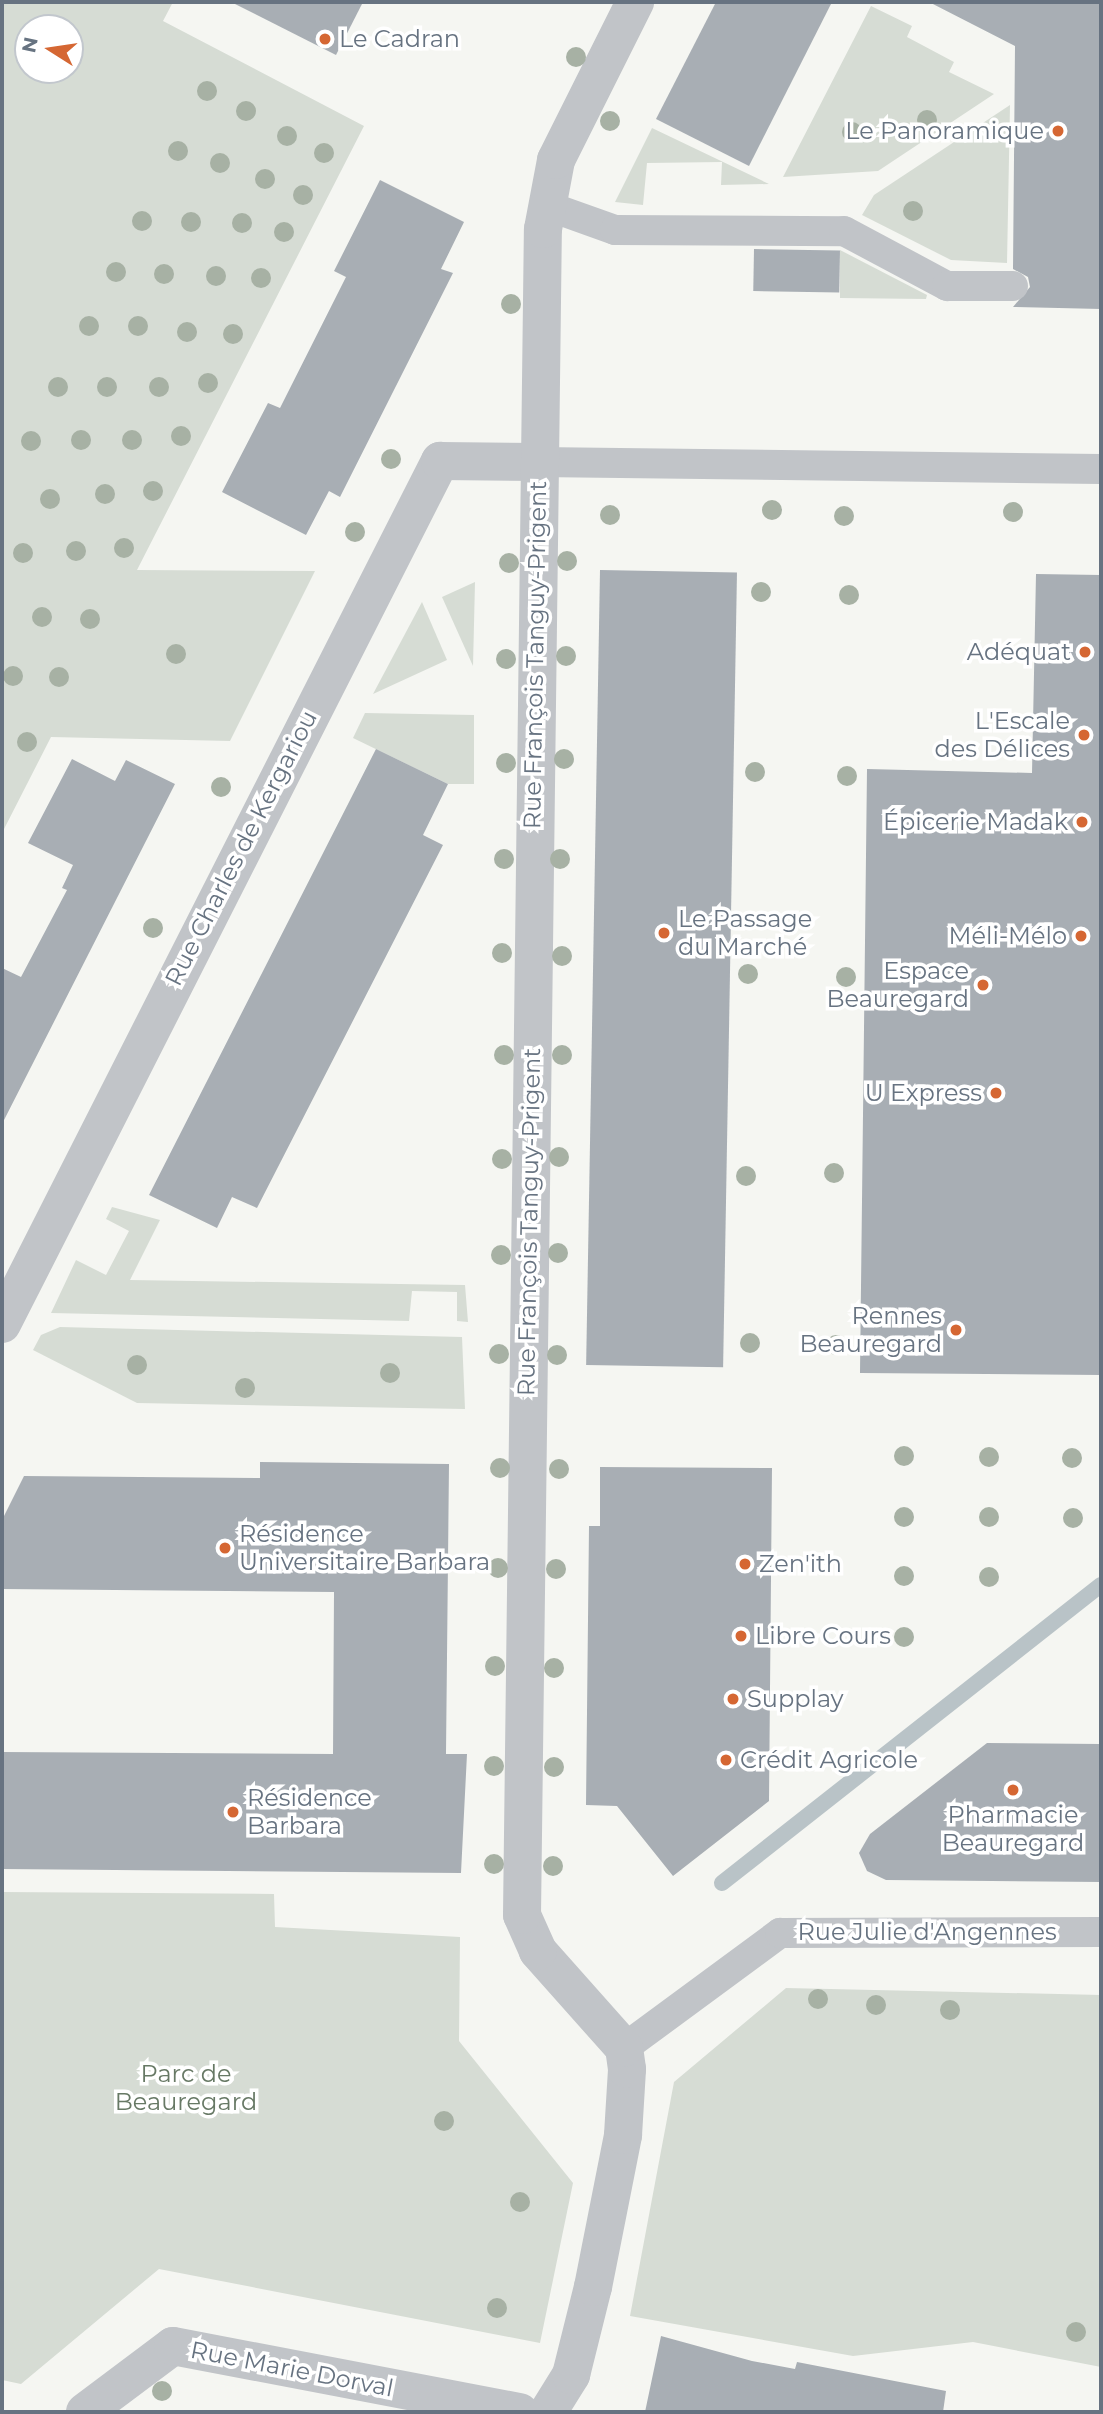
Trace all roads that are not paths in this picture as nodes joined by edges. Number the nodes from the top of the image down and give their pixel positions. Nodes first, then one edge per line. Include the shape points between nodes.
1 (635, 2) edge
2 (545, 205) junction
3 (1013, 286) dead end
4 (538, 462) junction
5 (1101, 469) edge
6 (2, 1324) edge
7 (1101, 1932) edge
8 (624, 2048) junction
9 (85, 2412) edge
10 (520, 2412) edge
11 (548, 2412) edge

1 - 2 street, Rue François Tanguy-Prigent via 566,139
2 - 3 lane via 615,230 844,230 947,286
2 - 4 street, Rue François Tanguy-Prigent
4 - 5 lane
4 - 6 street, Rue Charles de Kergariou via 440,461
4 - 8 street, Rue François Tanguy-Prigent via 522,1915 538,1951
7 - 8 lane, Rue Julie d'Angennes via 779,1933
8 - 11 street via 626,2113 593,2287 571,2375
9 - 10 street, Rue Marie Dorval via 173,2346

